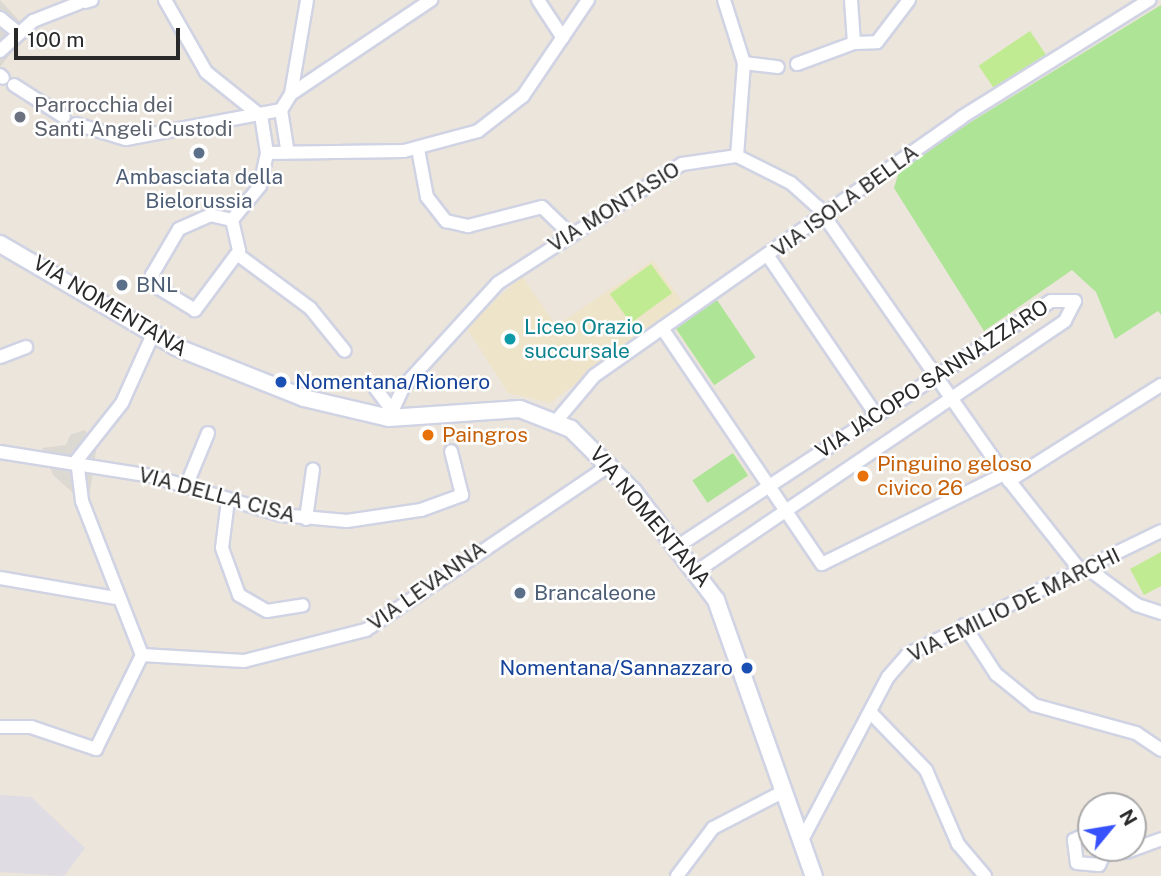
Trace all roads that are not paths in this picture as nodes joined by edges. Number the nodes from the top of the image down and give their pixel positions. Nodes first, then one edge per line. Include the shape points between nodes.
1 (165, 0) edge
2 (307, 0) edge
3 (431, 0) edge
4 (538, 0) edge
5 (588, 0) edge
6 (724, 0) edge
7 (851, 0) edge
8 (909, 0) edge
9 (1149, 0) edge
10 (85, 1) edge
11 (0, 19) edge
12 (21, 29) junction
13 (563, 38) junction
14 (854, 43) junction
15 (0, 51) edge
16 (744, 62) junction
17 (797, 64) dead end
18 (778, 67) dead end
19 (6, 80) edge
20 (291, 94) junction
21 (281, 110) junction
22 (261, 116) junction
23 (287, 149) junction
24 (418, 149) junction
25 (267, 153) junction
26 (737, 156) junction
27 (825, 218) junction
28 (232, 220) junction
29 (570, 234) junction
30 (0, 244) edge
31 (237, 254) junction
32 (768, 256) junction
33 (662, 328) junction
34 (153, 334) junction
35 (26, 346) dead end
36 (345, 351) dead end
37 (0, 357) edge
38 (934, 376) junction
39 (1161, 385) edge
40 (376, 389) dead end
41 (948, 398) junction
42 (391, 414) junction
43 (876, 415) junction
44 (557, 420) junction
45 (208, 433) dead end
46 (451, 451) dead end
47 (0, 452) edge
48 (77, 460) junction
49 (610, 465) junction
50 (313, 469) dead end
51 (1006, 478) junction
52 (187, 484) junction
53 (769, 488) junction
54 (229, 500) junction
55 (785, 510) junction
56 (306, 519) junction
57 (1161, 531) edge
58 (678, 546) junction
59 (1084, 569) junction
60 (697, 571) junction
61 (0, 578) edge
62 (116, 598) junction
63 (303, 605) dead end
64 (1161, 612) edge
65 (964, 625) junction
66 (142, 655) junction
67 (870, 712) junction
68 (3, 727) edge
69 (1161, 750) edge
70 (784, 791) junction
71 (1077, 839) edge
72 (802, 841) junction
73 (1100, 862) edge
74 (677, 876) edge
75 (814, 876) edge
76 (985, 876) edge

1 - 22 street via 210,76
2 - 20 street
3 - 20 street
4 - 13 street
5 - 13 street
6 - 16 street
7 - 14 street
8 - 14 street via 877,42
9 - 27 street, VIA ISOLA BELLA via 962,117
10 - 12 street
11 - 12 street
12 - 15 street
13 - 24 street via 523,96 500,117 465,136
14 - 17 street
16 - 18 street
16 - 26 street
19 - 22 street via 70,120 126,139
20 - 21 street
21 - 22 street
21 - 23 street
22 - 25 street
23 - 24 street
23 - 25 street
24 - 29 street via 427,197 446,221 468,226 542,207
25 - 28 street via 259,190
26 - 27 street via 796,187
26 - 29 street, VIA MONTASIO via 690,160
27 - 32 street, VIA ISOLA BELLA
27 - 38 street
28 - 31 street
28 - 31 street via 210,215 185,223 153,280 198,310
29 - 42 street, VIA MONTASIO via 468,311 404,386
30 - 34 main road, VIA NOMENTANA
31 - 36 street via 310,308
32 - 33 street, VIA ISOLA BELLA
32 - 43 street
33 - 44 street, VIA ISOLA BELLA via 584,384
33 - 53 street
34 - 42 main road, VIA NOMENTANA via 266,384
34 - 48 street via 122,404
35 - 37 street
38 - 41 street
38 - 41 street, VIA JACOPO SANNAZZARO via 1051,301 1075,301 1065,321
38 - 43 street, VIA JACOPO SANNAZZARO
39 - 51 street
40 - 42 street
41 - 51 street
41 - 55 street, VIA JACOPO SANNAZZARO
42 - 44 main road, VIA NOMENTANA via 504,407
43 - 53 street, VIA JACOPO SANNAZZARO
44 - 49 main road, VIA NOMENTANA
45 - 52 street
46 - 56 street, VIA DELLA CISA via 462,495 398,515
47 - 48 street, VIA DELLA CISA
48 - 52 street, VIA DELLA CISA
48 - 62 street via 82,501
49 - 58 main road, VIA NOMENTANA
49 - 66 street, VIA LEVANNA via 366,630 244,661
50 - 56 street
51 - 55 street via 822,564
51 - 59 street
52 - 54 street, VIA DELLA CISA
53 - 55 street
53 - 58 street, VIA JACOPO SANNAZZARO
54 - 56 street, VIA DELLA CISA
54 - 63 street via 222,548 239,595 267,611
55 - 60 street, VIA JACOPO SANNAZZARO
57 - 59 street, VIA EMILIO DE MARCHI
58 - 60 main road, VIA NOMENTANA
59 - 64 street via 1137,605
59 - 65 street, VIA EMILIO DE MARCHI
60 - 70 main road, VIA NOMENTANA via 719,607
61 - 62 street
62 - 66 street
65 - 67 street, VIA EMILIO DE MARCHI via 900,662
65 - 69 street via 996,674 1027,701 1081,722 1136,733
66 - 68 street via 96,749 31,727
67 - 72 street, VIA EMILIO DE MARCHI
67 - 76 street via 926,770 958,844
70 - 72 main road, VIA NOMENTANA
70 - 74 street via 713,828
71 - 73 street via 1077,863
72 - 75 main road, VIA NOMENTANA

